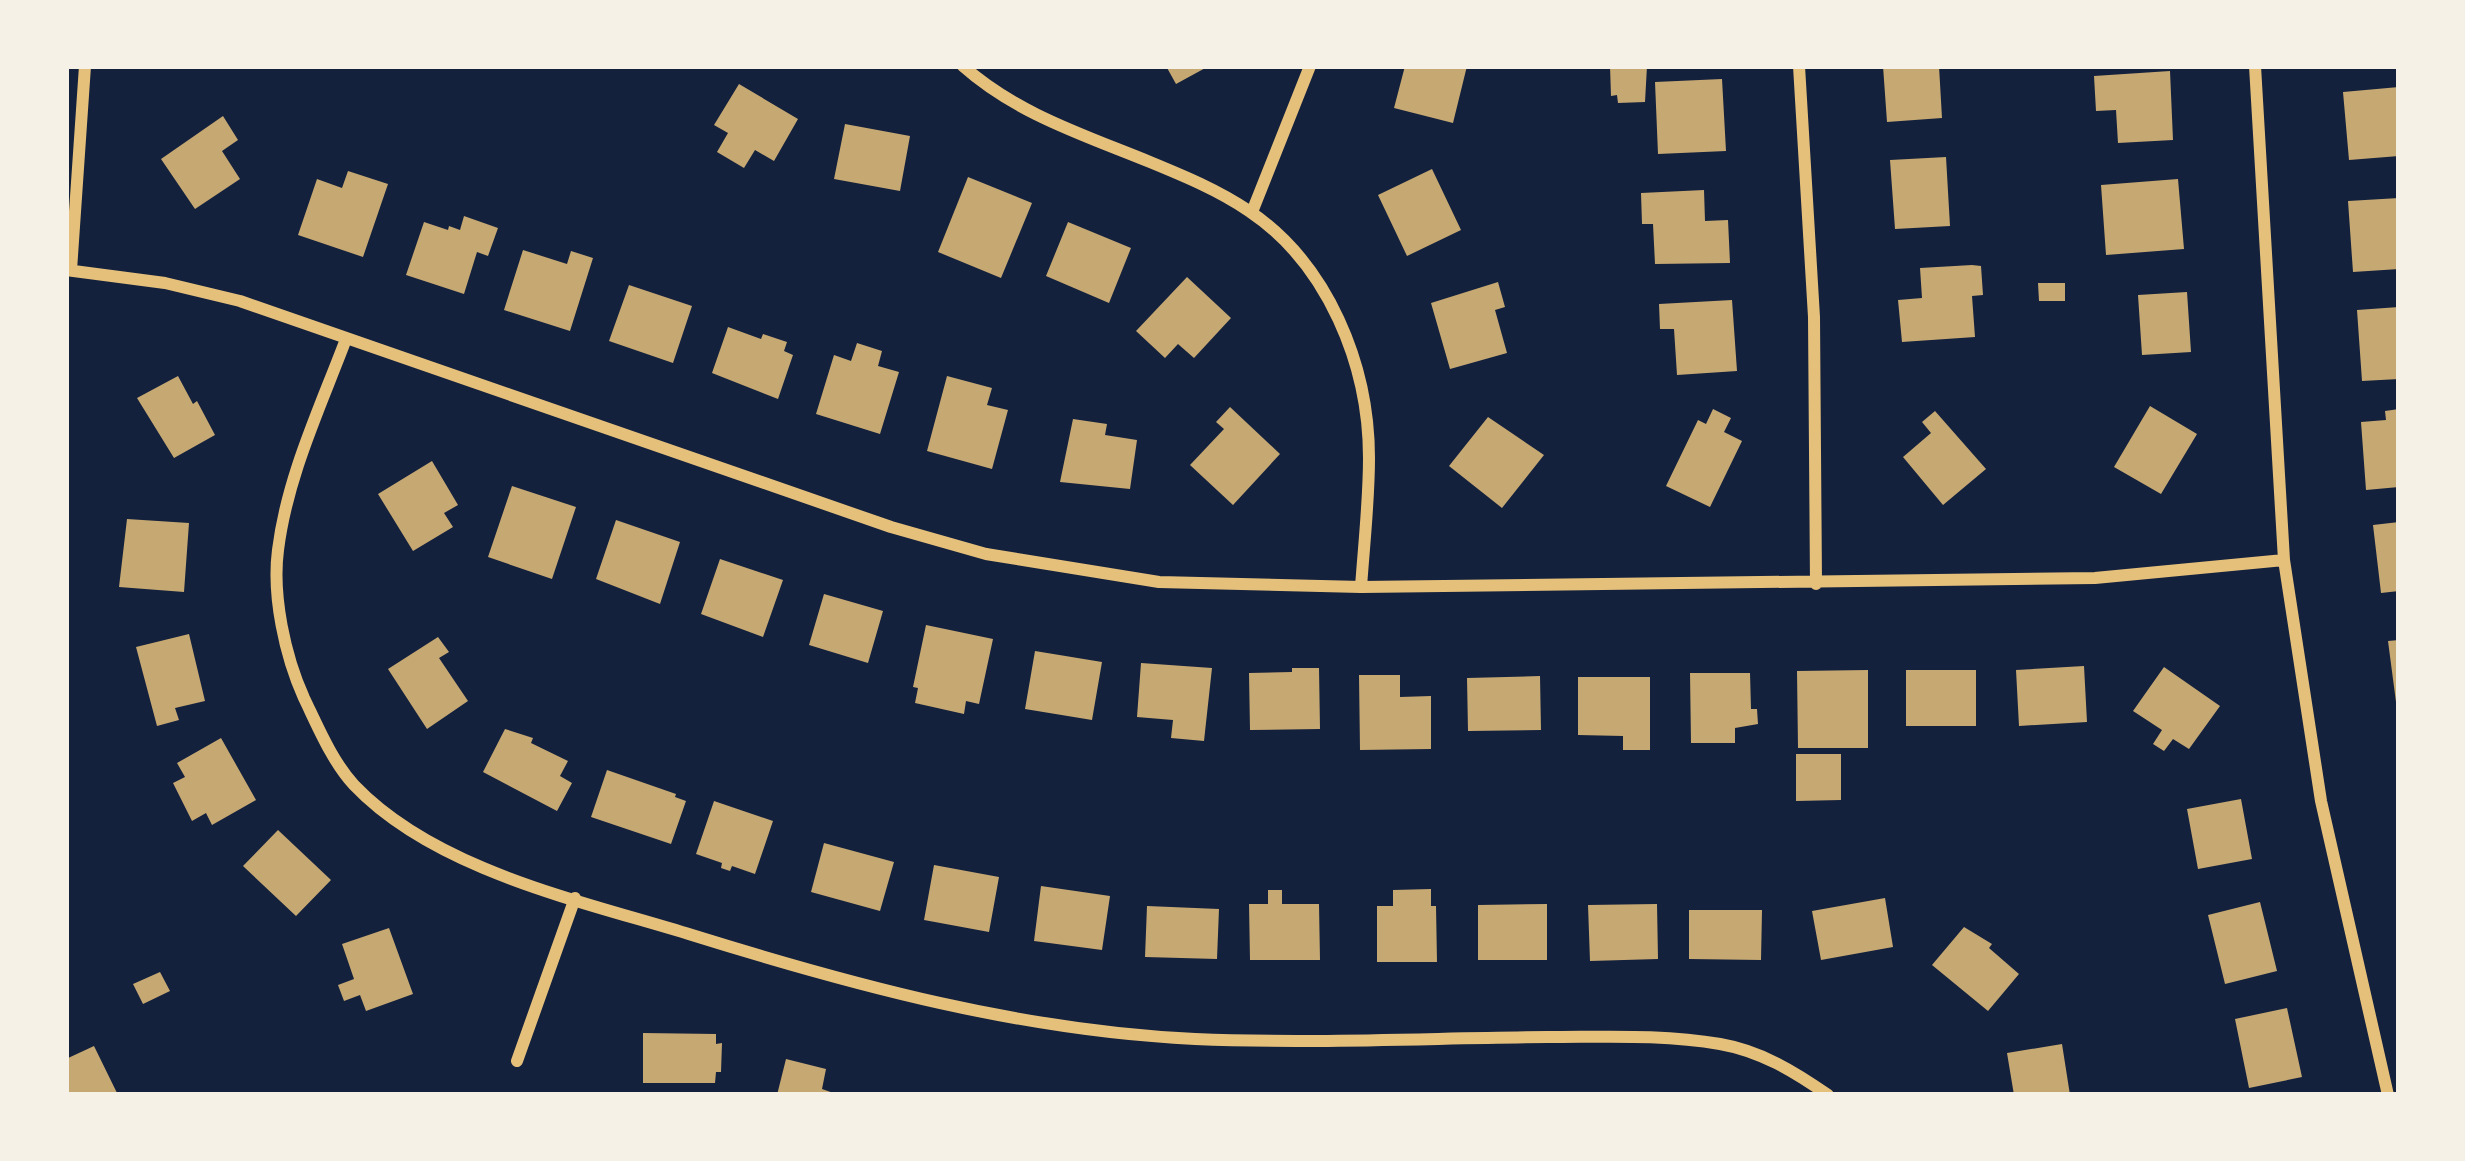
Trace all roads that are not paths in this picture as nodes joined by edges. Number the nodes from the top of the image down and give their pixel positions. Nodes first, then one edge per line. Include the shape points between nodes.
1 (85, 66) edge
2 (963, 66) edge
3 (1310, 66) edge
4 (1799, 66) edge
5 (2254, 66) edge
6 (1252, 212) junction
7 (69, 270) edge
8 (346, 339) junction
9 (2284, 560) junction
10 (1816, 584) junction
11 (1361, 587) junction
12 (575, 898) junction
13 (517, 1061) dead end
14 (1828, 1095) edge
15 (2388, 1095) edge

1 - 7 street
2 - 6 street via 1028,113 1198,181
3 - 6 street
4 - 10 street via 1815,338
5 - 9 street
6 - 11 street via 1295,250 1348,339 1369,456
7 - 8 street via 240,301
8 - 11 street via 986,554 1159,582
8 - 12 street via 289,490 277,555 296,679 352,783 398,823 456,856
9 - 10 street via 2095,578
9 - 15 street via 2321,801
10 - 11 street
12 - 13 street
12 - 14 street via 835,980 970,1011 1193,1039 1645,1036 1723,1044 1784,1065

